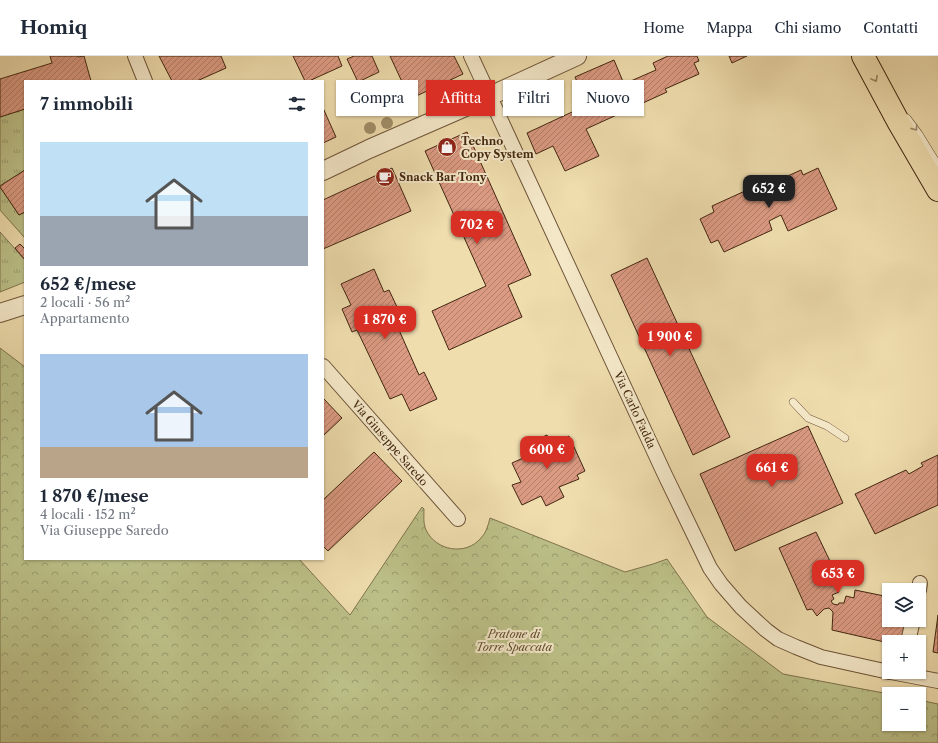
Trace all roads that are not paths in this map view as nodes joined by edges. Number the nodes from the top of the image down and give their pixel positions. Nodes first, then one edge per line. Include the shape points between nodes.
1 (135, 56) edge
2 (471, 56) edge
3 (578, 56) edge
4 (863, 56) edge
5 (145, 80) edge
6 (482, 80) edge
7 (495, 94) edge
8 (887, 101) junction
9 (495, 107) edge
10 (444, 116) edge
11 (938, 165) edge
12 (324, 171) edge
13 (938, 190) edge
14 (24, 305) edge
15 (0, 313) edge
16 (324, 367) edge
17 (792, 402) dead end
18 (845, 438) dead end
19 (458, 519) dead end
20 (882, 669) edge
21 (926, 678) edge
22 (938, 681) edge

1 - 5 street
2 - 6 street, Via Carlo Fadda
3 - 7 street
4 -> 8 main road
8 -> 11 lane via 914,126
8 - 13 main road
9 - 20 street, Via Carlo Fadda via 678,503 710,568 721,584 741,607 778,638 821,657
10 - 12 street
14 - 15 street
16 - 19 street, Via Giuseppe Saredo
17 - 18 lane via 808,418
21 - 22 street, Via Carlo Fadda

